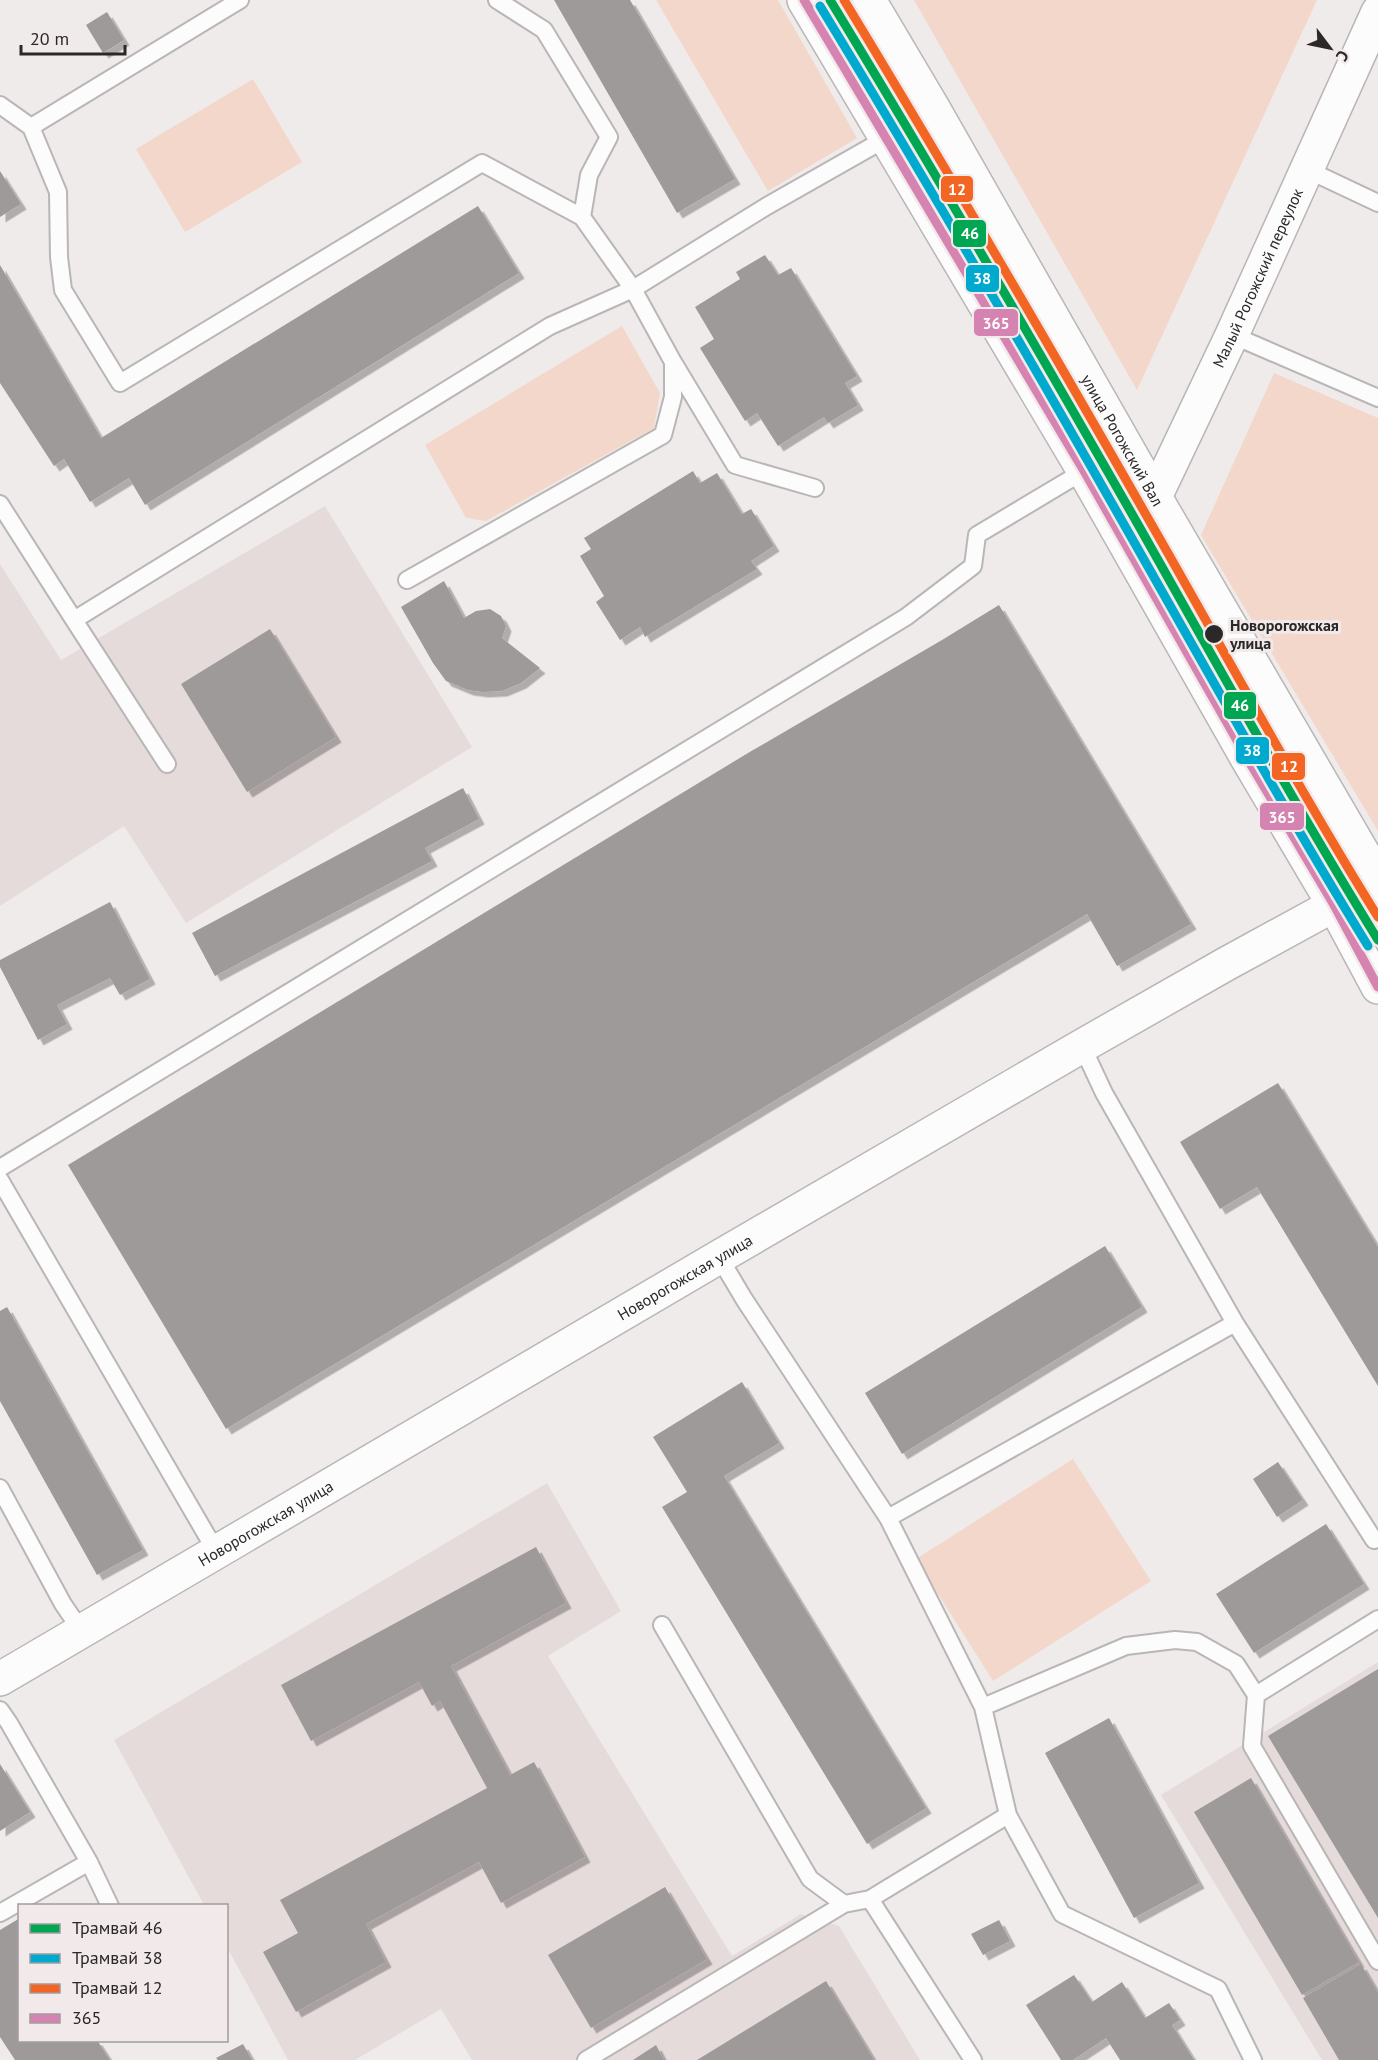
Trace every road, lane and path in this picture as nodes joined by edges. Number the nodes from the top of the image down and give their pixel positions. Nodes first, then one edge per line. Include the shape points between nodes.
1 (240, 0) edge
2 (497, 0) edge
3 (804, 0) edge
4 (869, 0) edge
5 (1378, 12) edge
6 (0, 105) edge
7 (31, 127) junction
8 (885, 139) junction
9 (1308, 170) junction
10 (1378, 203) edge
11 (582, 217) junction
12 (633, 289) junction
13 (1232, 335) junction
14 (673, 362) junction
15 (1378, 398) edge
16 (1084, 471) junction
17 (815, 488) dead end
18 (1155, 498) junction
19 (0, 504) edge
20 (1117, 529) junction
21 (407, 580) dead end
22 (75, 620) junction
23 (167, 765) dead end
24 (1378, 879) edge
25 (1334, 905) junction
26 (1378, 909) edge
27 (1378, 987) edge
28 (1082, 1046) junction
29 (0, 1168) edge
30 (0, 1180) edge
31 (719, 1257) junction
32 (1235, 1323) junction
33 (0, 1488) edge
34 (888, 1518) junction
35 (1374, 1540) dead end
36 (217, 1553) junction
37 (1378, 1619) edge
38 (662, 1625) dead end
39 (82, 1632) junction
40 (0, 1679) edge
41 (1256, 1695) junction
42 (982, 1707) junction
43 (0, 1710) edge
44 (1008, 1815) junction
45 (89, 1862) junction
46 (870, 1899) junction
47 (110, 1904) edge
48 (844, 1904) junction
49 (0, 1913) edge
50 (1378, 1961) edge
51 (586, 2060) edge
52 (973, 2060) edge
53 (1253, 2060) edge

1 - 7 lane
2 - 11 lane via 544,30 609,136 589,175
3 - 8 street
4 - 18 street, улица Рогожский Вал
5 - 9 street, Малый Рогожский переулок
6 - 7 lane
7 - 11 lane via 58,192 63,290 120,383 482,163
8 - 12 lane
8 - 16 street
9 - 10 lane
9 - 13 street, Малый Рогожский переулок
11 - 12 lane
12 - 14 lane
12 - 22 lane via 550,326
13 - 15 lane
13 - 18 street, Малый Рогожский переулок
14 - 17 lane via 735,465
14 - 21 lane via 673,397 663,435
16 - 20 street
16 - 29 lane via 977,535 974,566 906,617
18 - 20 street, Малый Рогожский переулок
18 - 24 street, улица Рогожский Вал
19 - 22 lane
20 - 25 street
22 - 23 lane
25 - 26 street via 1357,904
25 - 27 street
25 - 28 street, Новорогожская улица
28 - 31 street, Новорогожская улица
28 - 32 lane via 1104,1093
30 - 36 lane
31 - 34 lane
31 - 36 street, Новорогожская улица
32 - 34 lane
32 - 35 lane
33 - 39 lane
34 - 42 lane
36 - 39 street, Новорогожская улица
37 - 41 lane
38 - 48 lane via 810,1879
39 - 40 street, Новорогожская улица
41 - 42 lane via 1236,1664 1197,1642 1175,1640 1126,1646
41 - 50 lane via 1252,1746
42 - 44 lane
43 - 45 lane
44 - 46 lane
44 - 53 lane via 1062,1914 1218,1989
45 - 47 lane
45 - 49 lane
46 - 48 lane
46 - 52 lane
48 - 51 lane

